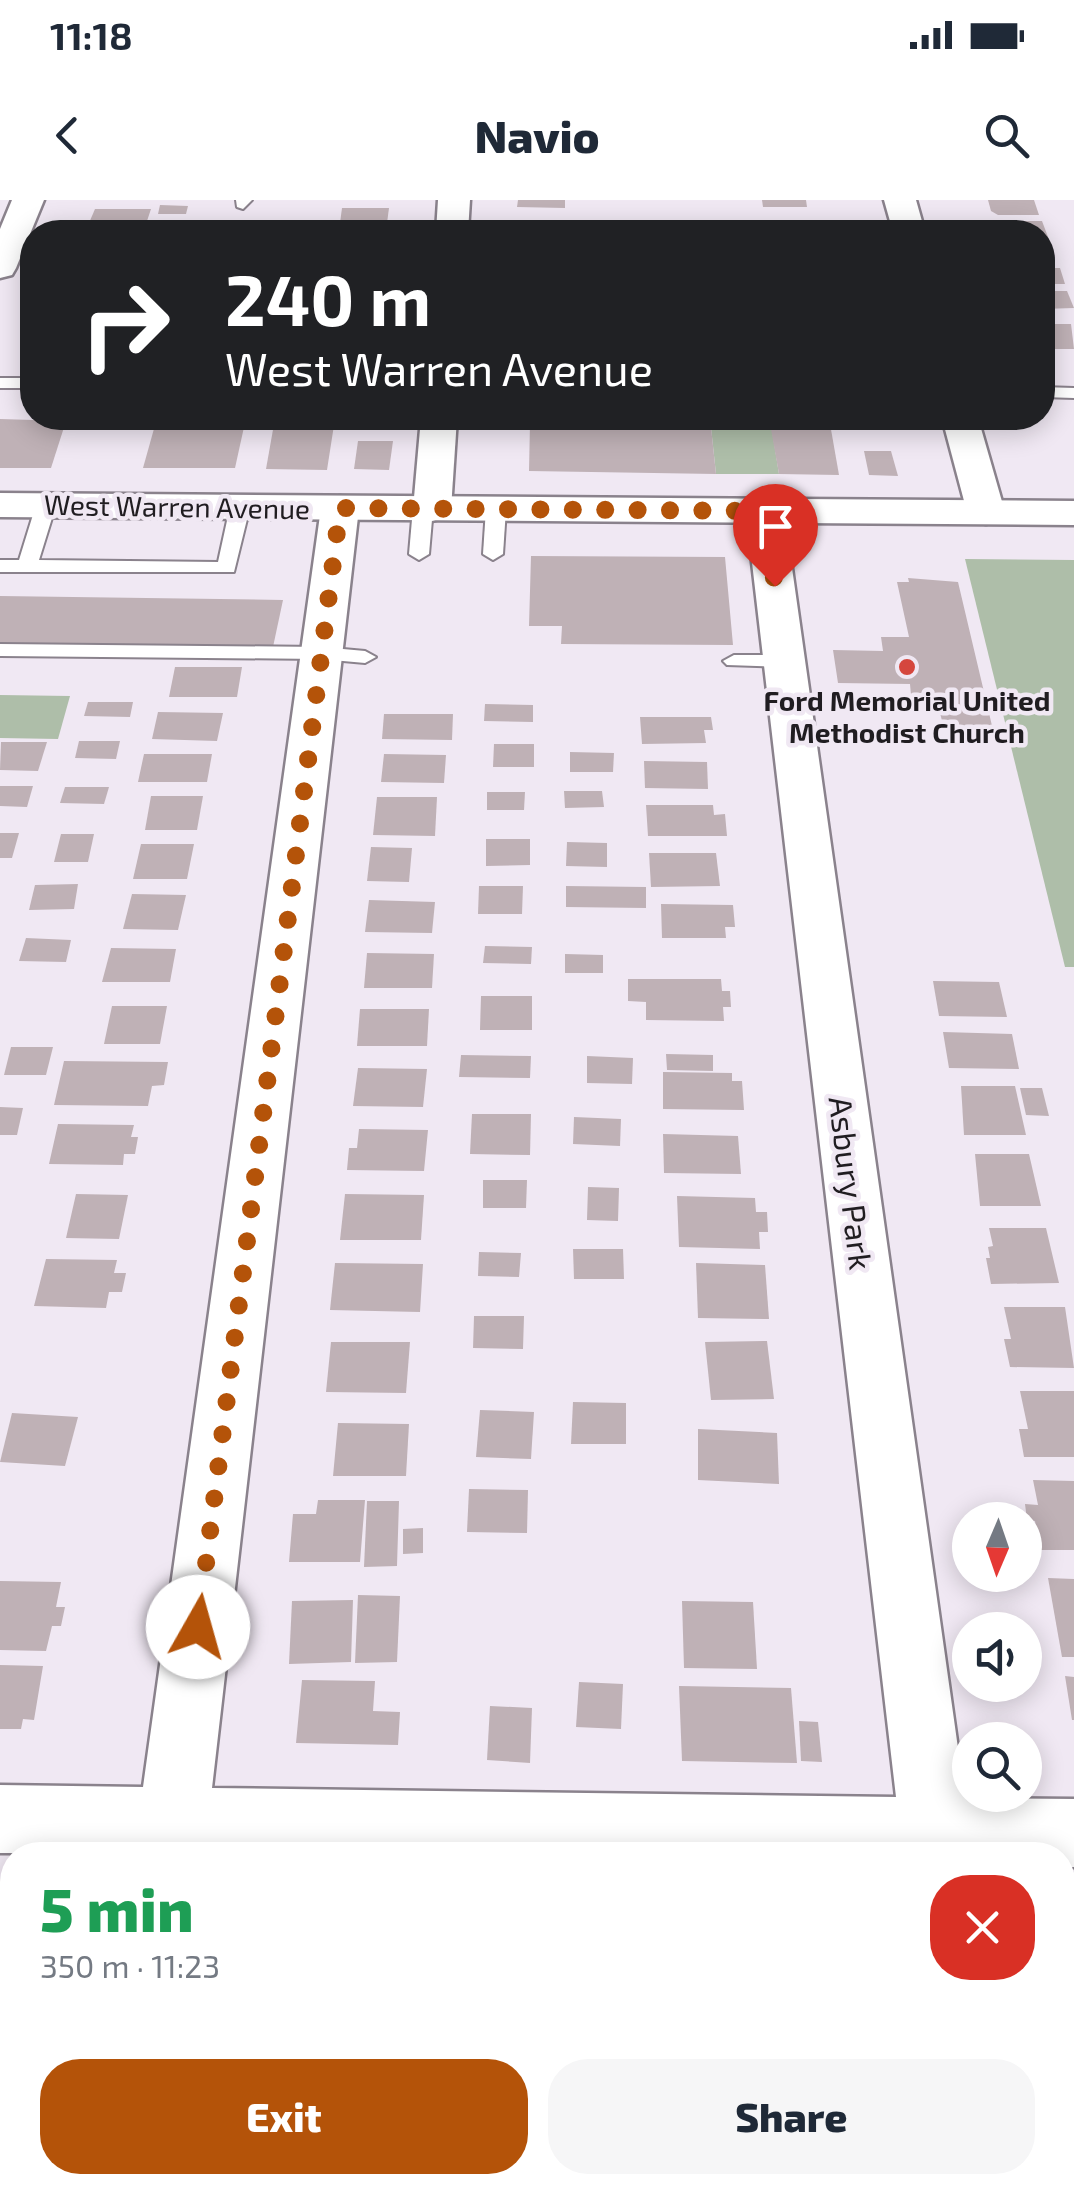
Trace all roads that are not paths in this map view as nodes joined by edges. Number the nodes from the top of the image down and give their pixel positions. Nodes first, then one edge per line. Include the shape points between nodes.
1 (28, 200) edge
2 (0, 268) edge
3 (438, 430) edge
4 (963, 430) edge
5 (0, 504) edge
6 (46, 505) junction
7 (240, 507) junction
8 (340, 508) junction
9 (428, 508) junction
10 (496, 509) junction
11 (765, 511) junction
12 (986, 512) junction
13 (1074, 513) edge
14 (418, 554) dead end
15 (493, 554) dead end
16 (0, 566) edge
17 (28, 566) junction
18 (0, 650) edge
19 (343, 655) junction
20 (0, 1819) edge
21 (1074, 1834) edge
22 (171, 1838) edge
23 (682, 1842) edge
24 (937, 1842) edge
25 (964, 1842) edge

1 - 2 street
3 - 9 street
4 - 12 street
5 - 6 street, West Warren Avenue
6 - 7 street, West Warren Avenue
6 - 17 lane
7 - 8 street, West Warren Avenue
7 - 17 lane via 227,568
8 - 9 street, West Warren Avenue
8 - 19 street
9 - 10 street, West Warren Avenue
9 - 14 lane
10 - 11 street, West Warren Avenue
10 - 15 lane
11 - 12 street, West Warren Avenue
11 - 24 street, Asbury Park via 760,661
12 - 13 street, West Warren Avenue
16 - 17 lane
18 - 19 lane
19 - 22 street
20 - 22 street
21 - 25 street
22 - 23 street

